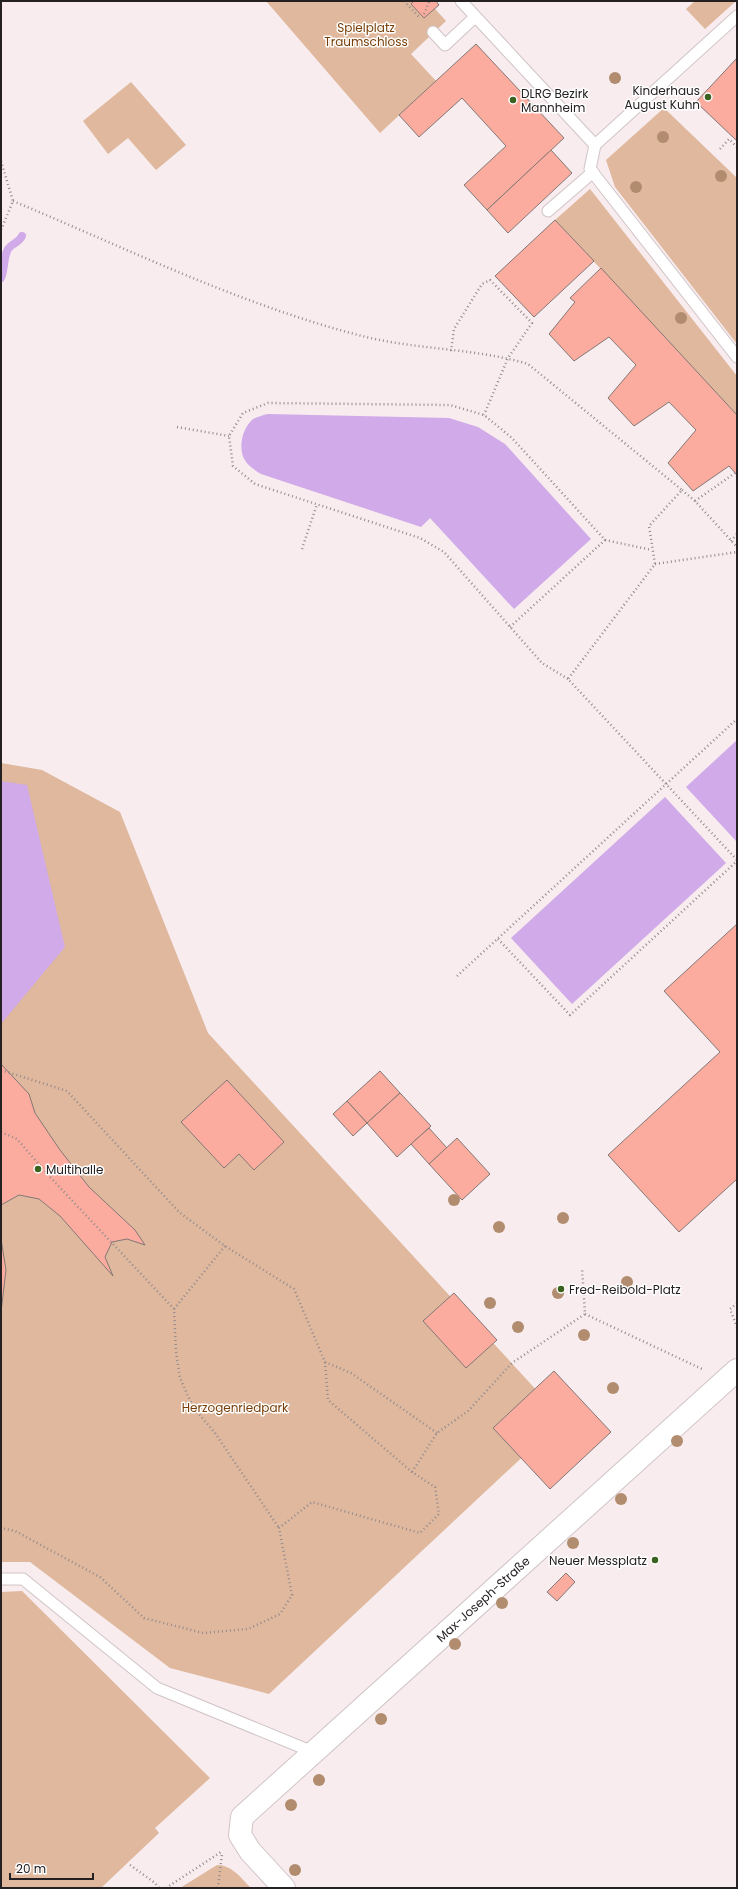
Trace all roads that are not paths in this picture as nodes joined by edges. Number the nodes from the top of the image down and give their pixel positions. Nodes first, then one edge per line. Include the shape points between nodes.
1 (461, 1) edge
2 (737, 16) edge
3 (476, 17) junction
4 (433, 32) dead end
5 (595, 145) junction
6 (593, 172) junction
7 (559, 195) dead end
8 (737, 357) edge
9 (737, 1370) edge
10 (1, 1579) edge
11 (313, 1752) junction
12 (284, 1888) edge

1 - 3 lane
2 - 5 lane
3 - 4 lane via 445,45
3 - 5 lane
5 - 6 lane via 590,168
6 - 7 lane
6 - 8 lane
9 - 11 street, Max-Joseph-Straße
10 - 11 lane via 23,1579 157,1688
11 - 12 street, Max-Joseph-Straße via 242,1817 240,1835 250,1851

